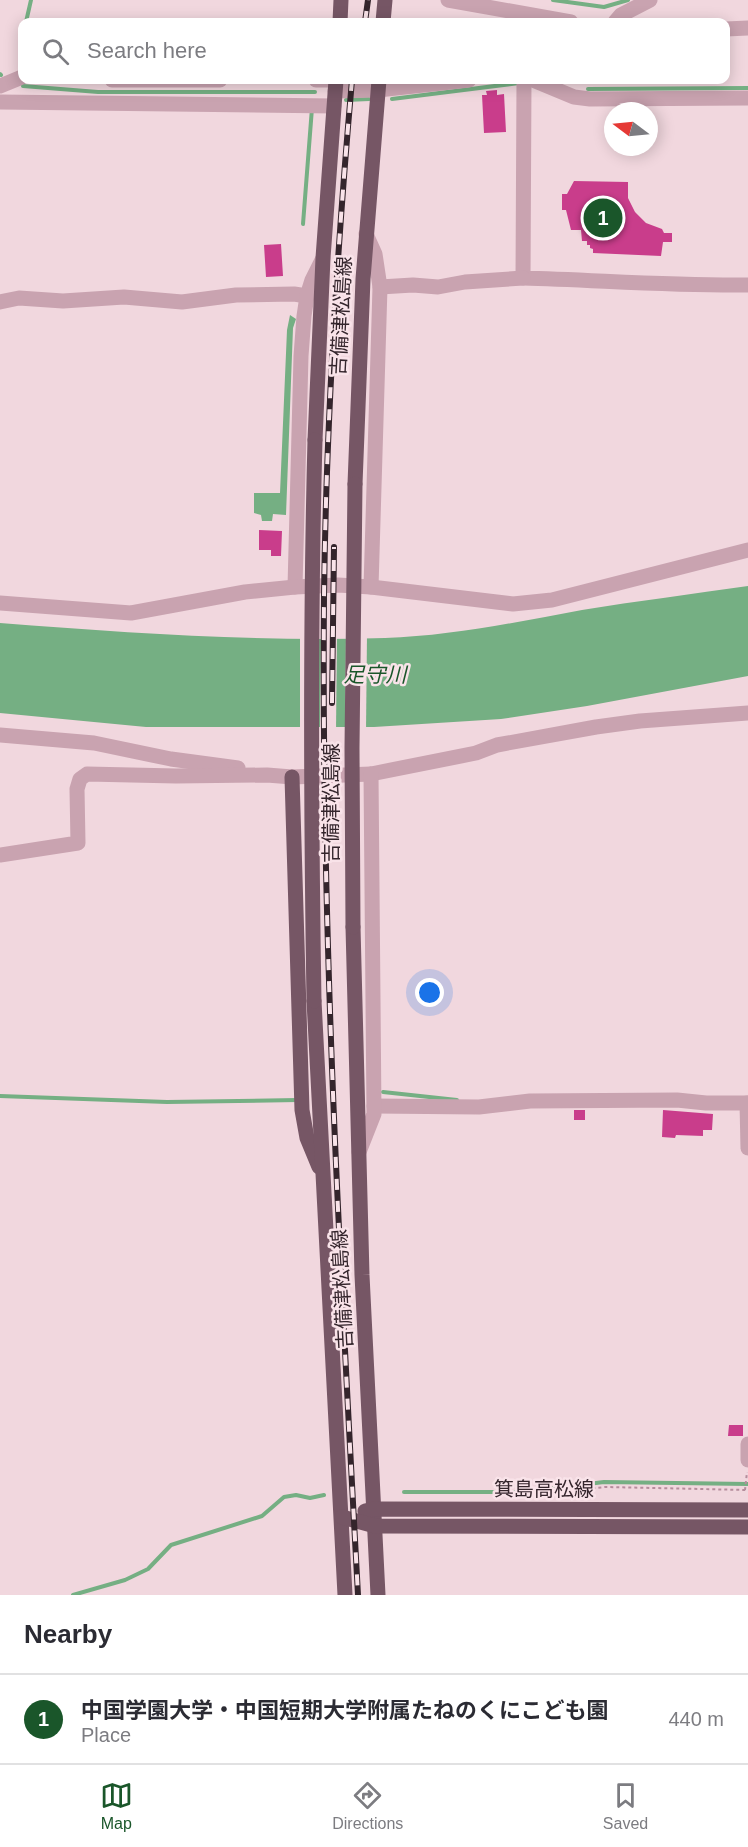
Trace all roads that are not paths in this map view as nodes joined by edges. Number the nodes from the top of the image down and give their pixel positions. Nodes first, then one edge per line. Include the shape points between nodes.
1 (341, 0) edge
2 (385, 0) edge
3 (448, 0) edge
4 (650, 0) edge
5 (340, 18) edge
6 (383, 18) edge
7 (519, 18) edge
8 (618, 18) edge
9 (748, 28) edge
10 (730, 29) edge
11 (18, 81) edge
12 (396, 84) edge
13 (524, 84) edge
14 (542, 84) edge
15 (378, 85) edge
16 (335, 89) edge
17 (3, 94) edge
18 (748, 98) edge
19 (366, 234) junction
20 (323, 258) junction
21 (523, 278) junction
22 (748, 285) edge
23 (380, 287) junction
24 (307, 296) junction
25 (0, 302) edge
26 (748, 550) edge
27 (295, 586) junction
28 (371, 587) junction
29 (0, 601) edge
30 (748, 713) edge
31 (0, 735) edge
32 (371, 774) junction
33 (267, 775) junction
34 (292, 777) junction
35 (0, 855) edge
36 (747, 1103) edge
37 (374, 1106) junction
38 (748, 1148) edge
39 (358, 1154) junction
40 (324, 1178) junction
41 (748, 1444) edge
42 (748, 1460) edge
43 (374, 1509) junction
44 (748, 1510) edge
45 (342, 1517) junction
46 (375, 1526) junction
47 (748, 1527) edge
48 (345, 1595) edge
49 (378, 1595) edge

1 - 5 main road
2 - 6 main road
3 - 7 street
4 - 8 street
9 - 10 street
11 - 17 street
12 - 15 street
13 - 21 street
14 - 18 street via 574,98
15 - 16 street
15 - 19 main road, 吉備津松島線
16 - 17 street via 313,106 75,105
16 - 20 main road, 吉備津松島線
19 - 23 street via 375,254
19 - 39 main road, 吉備津松島線, bridge via 355,484 352,737
20 - 24 street
20 - 40 main road, 吉備津松島線, bridge via 311,591 314,1001
21 - 22 street
21 - 23 street via 438,287
23 - 28 street
24 - 25 street via 236,295 182,302 124,297 63,301 19,298
24 - 27 street via 301,356
26 - 28 street via 552,600 513,604
27 - 28 street
27 - 29 street via 131,613
30 - 32 street via 596,727
31 - 33 street via 115,746
32 - 34 street
32 - 37 street
33 - 34 street
33 - 35 street via 87,774 80,779 77,789 78,843
34 - 40 main road via 302,1110 307,1138
36 - 37 street via 654,1100 530,1101 479,1107
36 - 38 street
37 - 39 street
39 - 43 main road, 吉備津松島線
40 - 45 main road, 吉備津松島線
41 - 42 street
43 - 44 main road, 箕島高松線
43 - 45 main road, 箕島高松線
43 - 46 main road, 吉備津松島線
45 - 46 main road, 箕島高松線
45 - 48 main road
46 - 47 main road, 箕島高松線
46 - 49 main road

